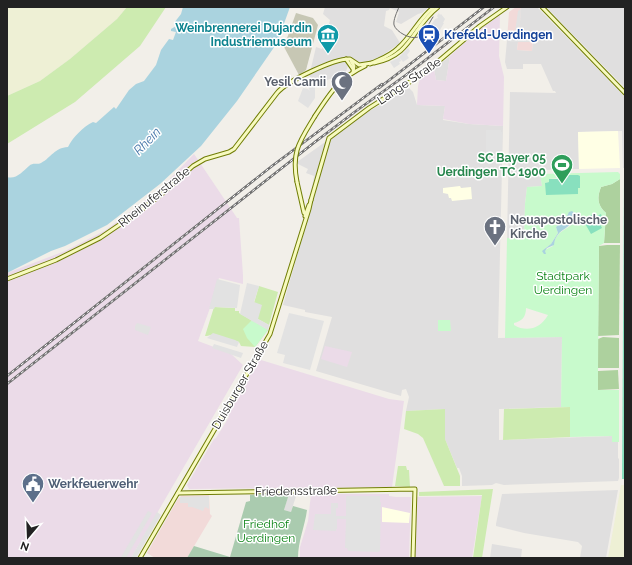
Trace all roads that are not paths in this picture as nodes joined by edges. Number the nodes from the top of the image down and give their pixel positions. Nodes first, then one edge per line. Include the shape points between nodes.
1 (434, 7) edge
2 (438, 7) edge
3 (507, 7) edge
4 (542, 7) edge
5 (346, 59) junction
6 (350, 59) junction
7 (372, 63) junction
8 (368, 65) junction
9 (353, 70) junction
10 (625, 93) edge
11 (328, 139) joint
12 (311, 200) junction
13 (302, 203) junction
14 (309, 204) junction
15 (305, 216) junction
16 (303, 225) junction
17 (7, 279) edge
18 (178, 493) junction
19 (140, 558) edge
20 (413, 558) edge

1 - 7 main road via 426,13 399,48
2 - 8 main road via 428,15 401,51 386,60
3 - 11 main road, Lange Straße via 480,26 427,71 362,113
4 - 10 main road
5 - 6 main road
5 - 9 main road
5 - 17 main road, Rheinuferstraße via 316,70 282,88 234,149 193,166 152,202 107,234 56,260
6 - 7 main road via 360,65
6 - 9 main road via 354,66
7 - 8 main road
8 - 9 main road
9 - 13 main road, bridge via 335,87 302,136 297,149 294,163
11 - 12 main road, Duisburger Straße
12 - 14 main road, Duisburger Straße
12 - 16 main road, Duisburger Straße
13 - 14 main road
13 - 15 main road
14 - 15 main road, Duisburger Straße
15 - 16 main road, Duisburger Straße
16 - 18 main road, Duisburger Straße via 270,334
18 - 19 main road, Duisburger Straße
18 - 20 main road, Friedensstraße via 414,489

